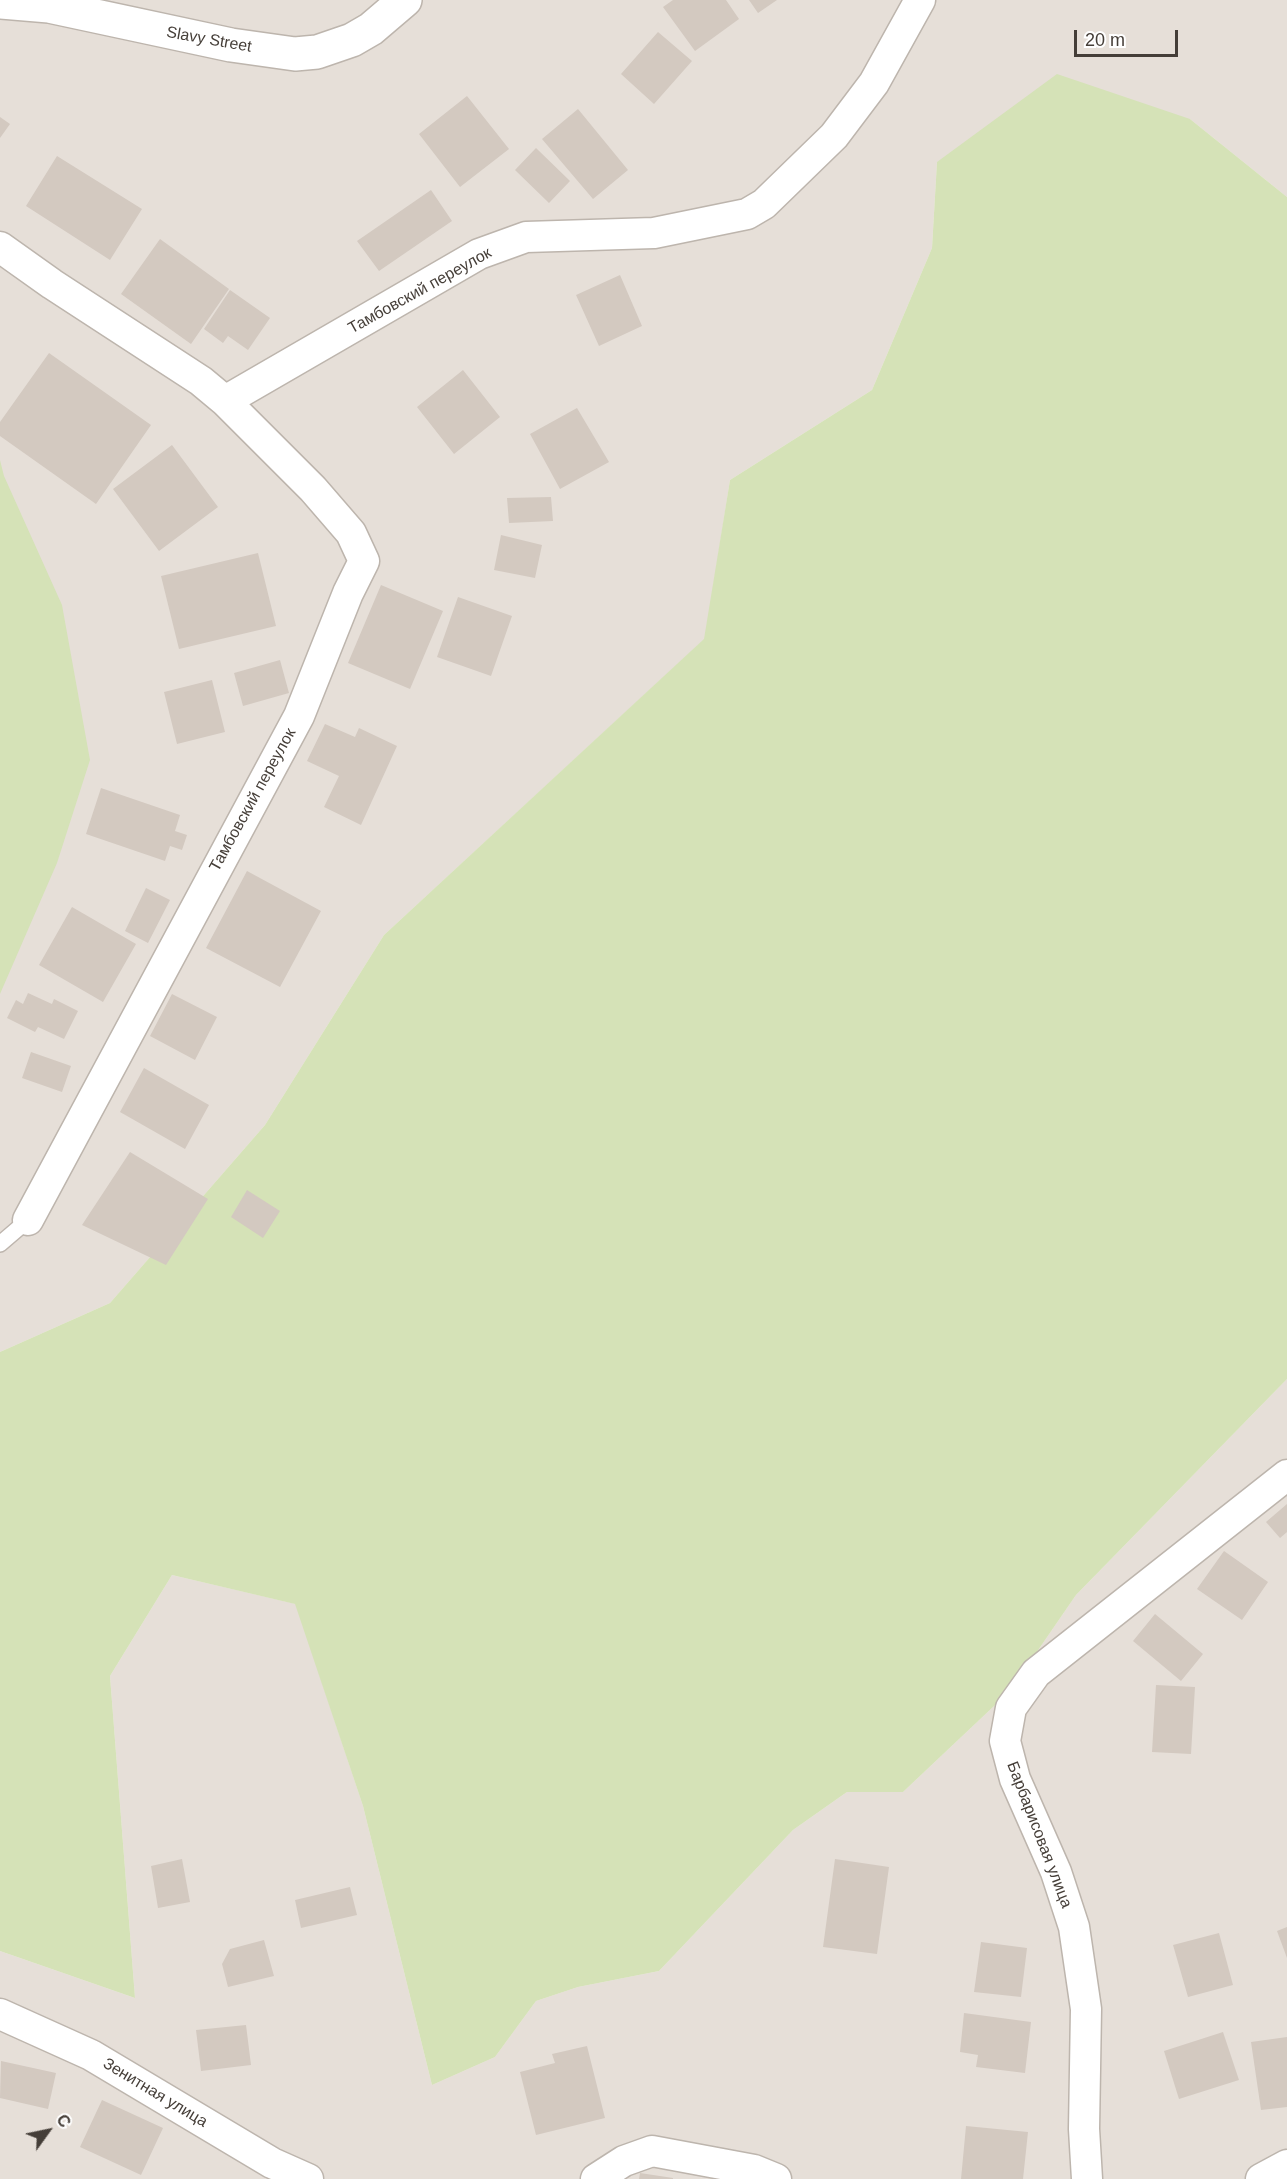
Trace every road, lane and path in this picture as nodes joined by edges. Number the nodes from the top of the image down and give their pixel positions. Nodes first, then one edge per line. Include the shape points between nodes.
1 (405, 0) edge
2 (920, 0) edge
3 (0, 2) edge
4 (0, 247) edge
5 (225, 401) junction
6 (28, 1220) joint
7 (0, 1244) edge
8 (1287, 1475) edge
9 (0, 2014) edge
10 (1287, 2165) edge
11 (308, 2179) edge
12 (596, 2179) edge
13 (776, 2179) edge
14 (1087, 2179) edge
15 (1261, 2179) edge

1 - 3 street, Slavy Street via 352,40 326,50 295,54 231,45 49,6
2 - 5 street, Тамбовский переулок via 874,83 834,136 764,204 747,214 654,233 526,237 479,254
4 - 5 street, Тамбовский переулок
5 - 6 street, Тамбовский переулок via 313,489 351,533 364,561 299,716
6 - 7 lane
8 - 14 street, Барбарисовая улица via 1036,1673 1011,1708 1005,1741 1015,1779 1056,1872 1074,1927 1086,2009
9 - 11 street, Зенитная улица via 91,2055 272,2163
10 - 15 street
12 - 13 street via 624,2161 652,2151 754,2170

